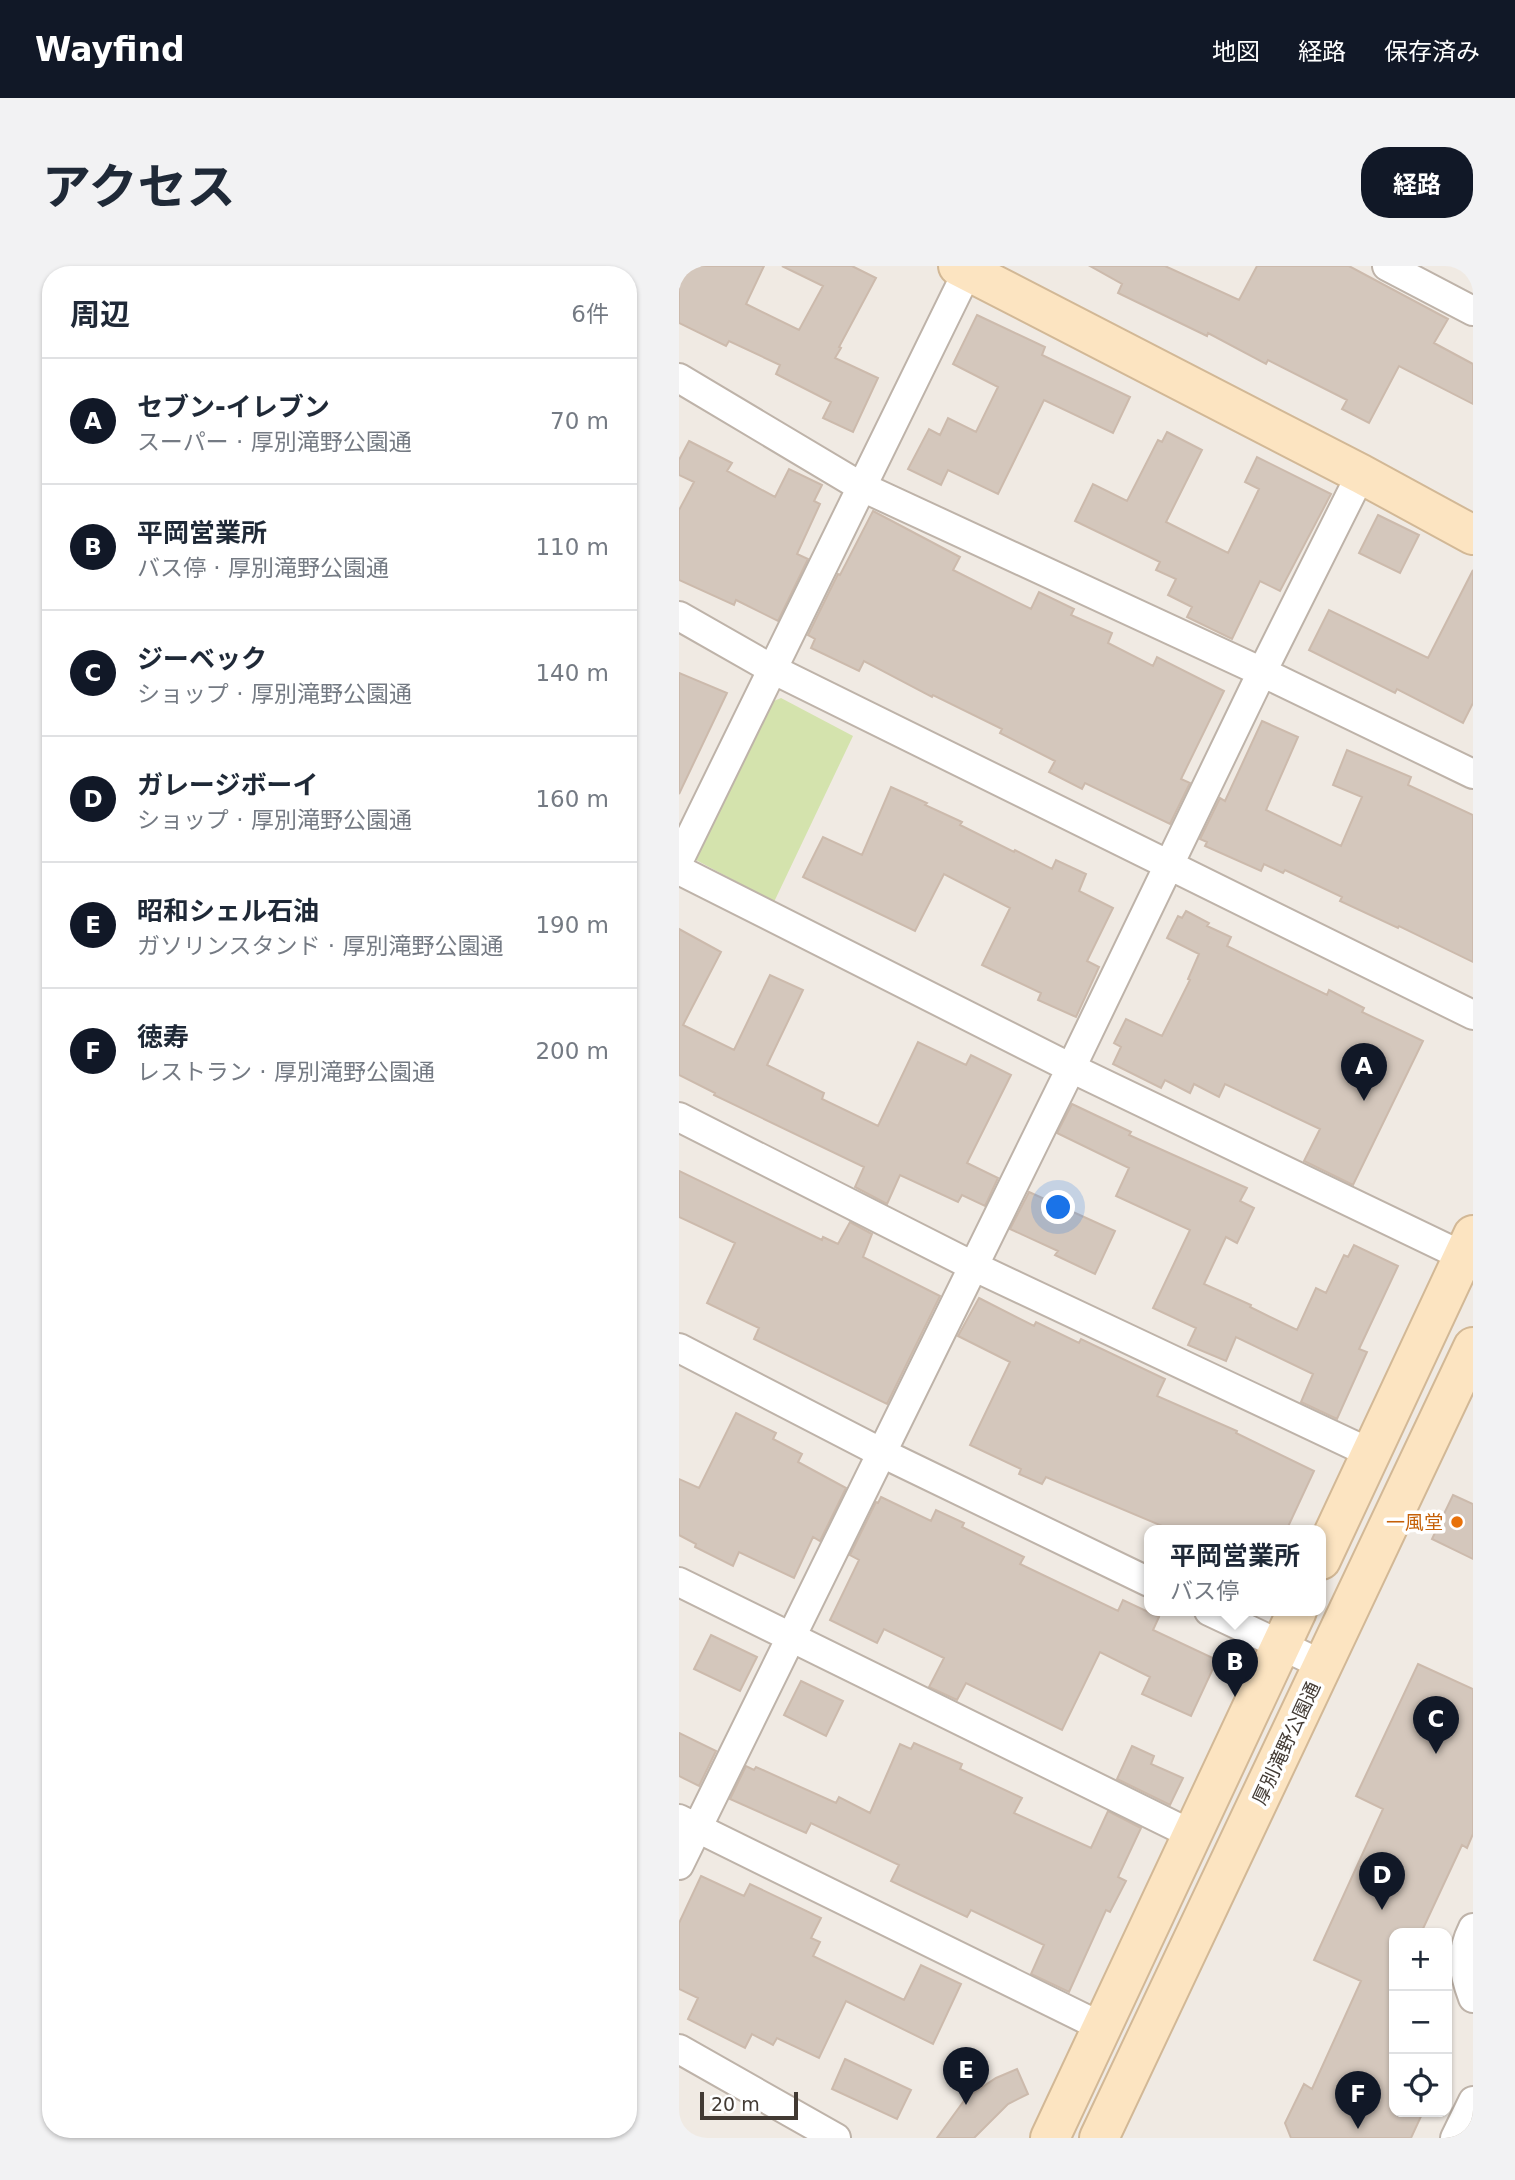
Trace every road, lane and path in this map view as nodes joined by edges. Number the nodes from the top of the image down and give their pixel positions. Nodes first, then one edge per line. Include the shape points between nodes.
1 (1387, 266) edge
2 (965, 268) edge
3 (1473, 311) edge
4 (679, 378) edge
5 (1361, 474) junction
6 (860, 486) junction
7 (1473, 535) edge
8 (679, 617) edge
9 (772, 669) junction
10 (1262, 672) junction
11 (1473, 774) edge
12 (679, 860) edge
13 (1168, 866) junction
14 (679, 870) edge
15 (1473, 1015) edge
16 (1071, 1068) junction
17 (679, 1117) edge
18 (1470, 1251) edge
19 (973, 1266) junction
20 (1473, 1347) edge
21 (679, 1348) edge
22 (880, 1452) junction
23 (1370, 1453) junction
24 (1326, 1549) edge
25 (1144, 1580) edge
26 (679, 1582) edge
27 (1219, 1616) edge
28 (1295, 1616) edge
29 (792, 1638) junction
30 (1281, 1646) junction
31 (1324, 1665) junction
32 (688, 1823) edge
33 (1193, 1835) junction
34 (679, 1865) edge
35 (1473, 1928) edge
36 (1473, 1998) edge
37 (1102, 2026) junction
38 (679, 2049) edge
39 (1472, 2107) edge
40 (836, 2138) edge
41 (1050, 2138) edge
42 (1099, 2138) edge
43 (1455, 2138) edge

1 - 3 street
2 - 5 main road
2 - 6 street
4 - 6 street
5 - 7 main road
5 - 10 street
6 - 9 street
6 - 10 street
8 - 9 street
9 - 12 street
9 - 13 street
10 - 11 street
10 - 13 street
13 - 15 street
13 - 16 street
14 - 16 street
16 - 18 street
16 - 19 street
17 - 19 street
18 - 23 main road
19 - 22 street
19 - 23 street
20 - 31 main road, 厚別滝野公園通
21 - 22 street
22 - 25 street
22 - 29 street
23 - 24 main road
26 - 29 street
27 - 30 street
28 - 30 main road
29 - 32 street
29 - 33 street
30 - 31 street
30 - 33 main road
31 - 42 main road, 厚別滝野公園通
32 - 34 street
32 - 37 street
33 - 37 main road
35 - 36 street via 1465,1944 1464,1973
37 - 41 main road
38 - 40 street
39 - 43 street

